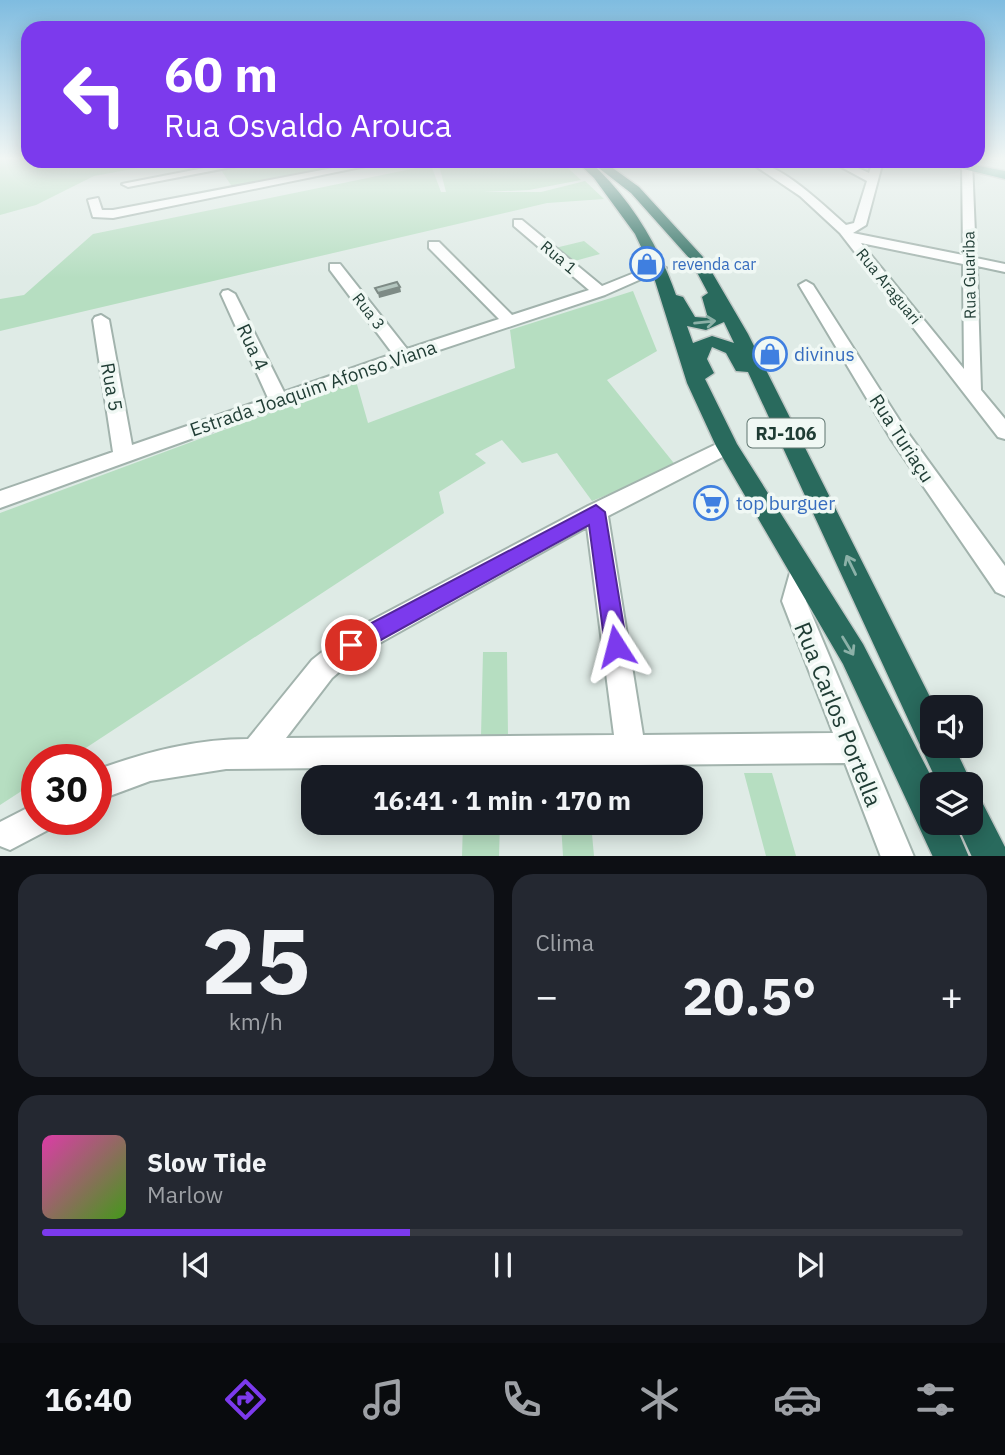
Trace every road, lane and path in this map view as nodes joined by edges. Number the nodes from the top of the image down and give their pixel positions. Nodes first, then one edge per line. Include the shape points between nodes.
1 (195, 198) edge
2 (615, 198) edge
3 (643, 198) edge
4 (808, 198) edge
5 (867, 198) edge
6 (968, 198) edge
7 (94, 201) dead end
8 (660, 215) junction
9 (518, 223) dead end
10 (846, 233) junction
11 (642, 234) junction
12 (434, 245) dead end
13 (969, 261) junction
14 (335, 267) dead end
15 (1005, 268) edge
16 (662, 279) junction
17 (628, 282) junction
18 (806, 285) dead end
19 (600, 292) junction
20 (228, 294) dead end
21 (101, 320) dead end
22 (509, 321) junction
23 (938, 345) junction
24 (970, 349) junction
25 (404, 356) junction
26 (972, 388) junction
27 (278, 400) junction
28 (1005, 432) edge
29 (727, 446) junction
30 (124, 455) junction
31 (0, 500) edge
32 (819, 503) junction
33 (596, 512) junction
34 (801, 569) junction
35 (1005, 585) edge
36 (822, 603) junction
37 (920, 710) edge
38 (853, 748) junction
39 (631, 752) junction
40 (256, 754) junction
41 (112, 780) edge
42 (920, 790) edge
43 (942, 835) edge
44 (980, 835) edge
45 (898, 856) edge
46 (951, 856) edge
47 (991, 856) edge

1 - 7 street via 113,214 97,214
2 - 11 highway, RJ-106
3 - 8 highway, RJ-106
4 - 10 street, Rua Araguari
5 - 10 street via 860,225
6 - 13 street, Rua Guariba
11 -> 8 highway via 663,261 688,321 706,325 718,320 707,289
8 - 32 highway, RJ-106 via 696,257 727,311
9 - 19 street, Rua 1
10 - 13 street
10 - 23 street, Rua Araguari
11 - 16 highway, RJ-106
12 - 22 street
13 - 15 street
13 - 24 street, Rua Guariba
14 - 25 street, Rua 3
16 - 17 street
16 - 17 street, Estrada Joaquim Afonso Viana
16 - 29 highway, RJ-106 via 697,383
17 - 19 street, Estrada Joaquim Afonso Viana
18 - 35 street, Rua Turiaçu via 898,434
19 - 22 street, Estrada Joaquim Afonso Viana
20 - 27 street, Rua 4
21 - 30 street, Rua 5
22 - 25 street, Estrada Joaquim Afonso Viana
23 - 24 street
23 - 26 street, Rua Araguari
24 - 26 street, Rua Guariba
25 - 27 street, Estrada Joaquim Afonso Viana
26 - 28 street, Rua Araguari
27 - 30 street, Estrada Joaquim Afonso Viana
29 - 33 street
29 - 34 highway, RJ-106
30 - 31 street, Estrada Joaquim Afonso Viana
32 - 36 highway via 793,469 733,349 712,341 700,345 698,359 706,379 815,573
37 -> 32 highway, RJ-106
33 - 39 street
33 - 40 street via 351,645 322,669
34 - 36 highway, RJ-106
34 - 38 street, Rua Carlos Portella via 794,601
36 -> 42 highway, RJ-106
38 - 39 street
38 - 45 street, Rua Carlos Portella
39 - 40 street
40 - 41 street via 150,766
43 - 46 highway
44 - 47 highway

